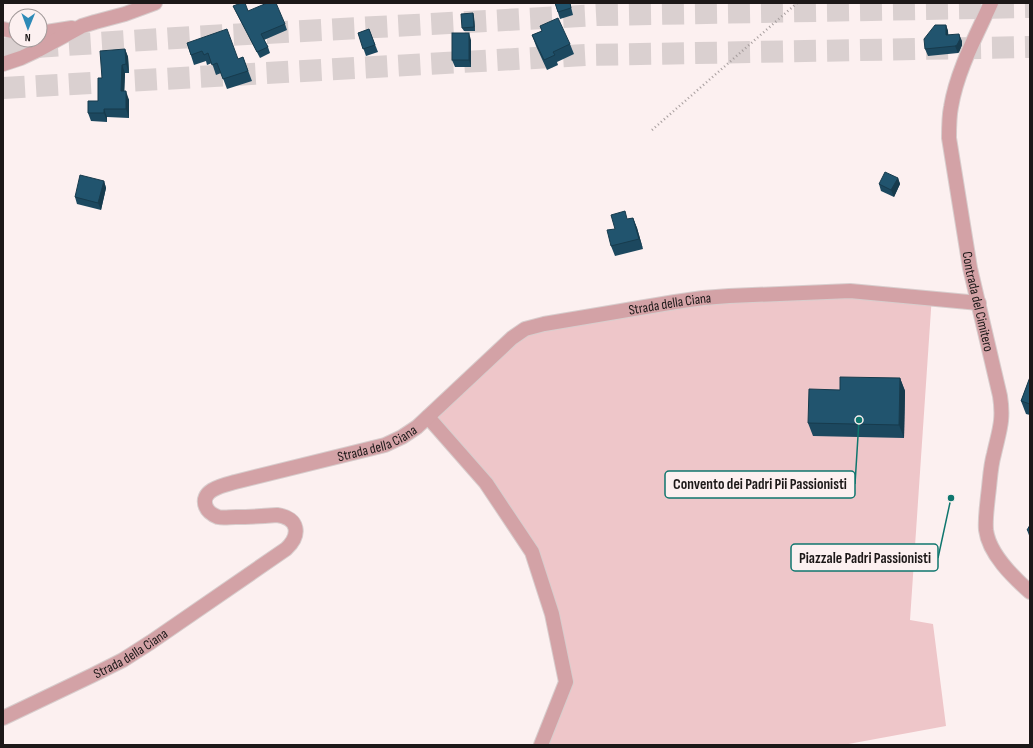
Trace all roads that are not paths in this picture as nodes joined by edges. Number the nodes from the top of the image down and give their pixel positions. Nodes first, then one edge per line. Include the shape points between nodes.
1 (155, 3) edge
2 (991, 3) edge
3 (127, 8) edge
4 (82, 26) junction
5 (48, 31) edge
6 (3, 64) edge
7 (979, 303) junction
8 (428, 417) junction
9 (1030, 592) edge
10 (3, 718) edge
11 (541, 745) edge

1 - 3 street
2 - 7 street, Contrada del Cimitero via 963,66 951,106 949,126 950,147 970,268
3 - 4 street
4 - 5 street
4 - 6 street via 38,50
7 - 8 street, Strada della Ciana via 850,291 716,297 544,324 525,330 512,338
7 - 9 street, Contrada del Cimitero via 1002,410 991,469 987,535 1004,566
8 - 10 street, Strada della Ciana via 409,432 385,445 222,485 212,490 206,497 205,504 212,514 227,518 284,516 292,521 296,529 293,542 135,653
8 - 11 street via 486,483 532,552 552,614 566,682

